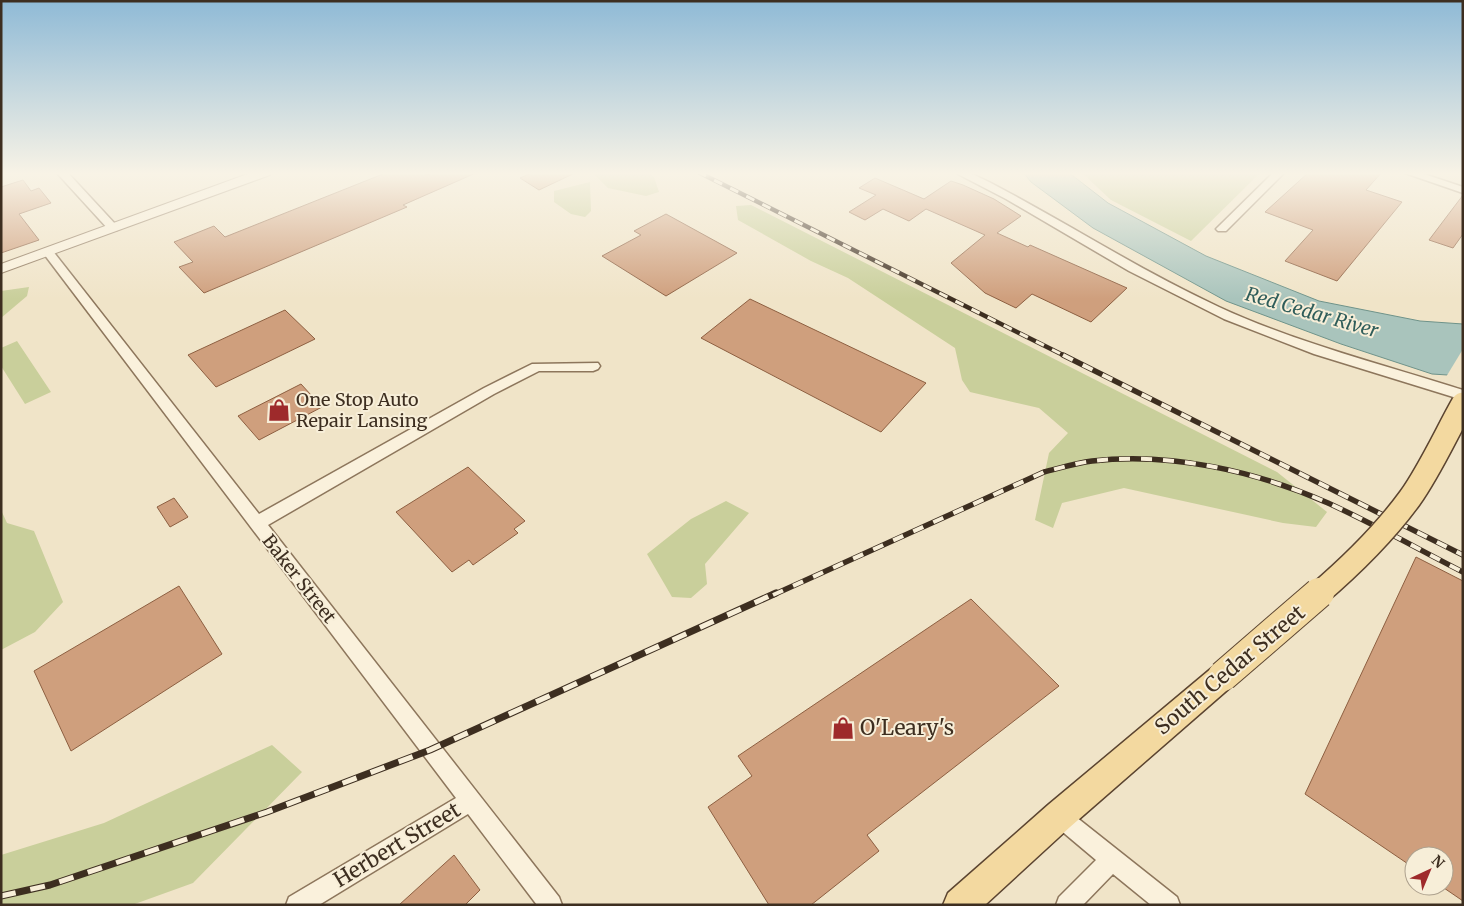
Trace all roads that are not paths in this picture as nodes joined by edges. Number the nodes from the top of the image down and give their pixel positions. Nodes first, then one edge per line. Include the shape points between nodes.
1 (100, 214) edge
2 (150, 214) edge
3 (1042, 214) edge
4 (1237, 214) edge
5 (113, 228) junction
6 (1222, 229) dead end
7 (48, 252) junction
8 (1, 269) edge
9 (593, 366) dead end
10 (1463, 395) edge
11 (1463, 404) edge
12 (256, 524) junction
13 (471, 802) junction
14 (1059, 816) junction
15 (1112, 859) junction
16 (298, 905) edge
17 (551, 905) edge
18 (960, 905) edge
19 (1067, 905) edge
20 (1170, 905) edge

1 - 5 street
2 - 5 street
3 - 10 street via 1156,281 1208,306 1347,360
4 - 6 street
5 - 7 street
7 - 8 street
7 - 12 street, Baker Street
9 - 12 street via 537,367 481,395
11 - 14 main road, South Cedar Street, bridge via 1411,496 1380,536 1347,570
12 - 13 street, Baker Street
13 - 16 street, Herbert Street
13 - 17 street, Baker Street
14 - 15 street
14 - 18 main road, South Cedar Street
15 - 19 street
15 - 20 street

